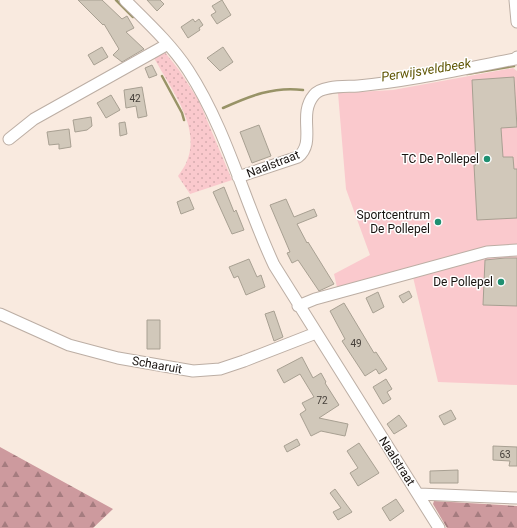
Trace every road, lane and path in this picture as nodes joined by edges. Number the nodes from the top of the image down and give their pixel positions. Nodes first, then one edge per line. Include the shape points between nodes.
1 (125, 0) edge
2 (515, 0) edge
3 (517, 22) edge
4 (168, 44) junction
5 (517, 57) edge
6 (9, 139) dead end
7 (238, 177) junction
8 (517, 250) edge
9 (298, 306) junction
10 (0, 314) edge
11 (316, 333) junction
12 (419, 494) junction
13 (517, 498) edge
14 (440, 528) edge

1 - 4 street, Naalstraat
2 - 3 street
4 - 6 street via 34,119
4 - 7 street, Naalstraat via 204,97
5 - 7 street, Naalstraat via 405,80 327,89 315,94 307,105 307,145 304,152 298,157
7 - 9 street, Naalstraat via 274,265
8 - 9 street via 487,252 315,299
9 - 11 street, Naalstraat
10 - 11 street, Schaaruit via 69,344 118,358 193,371 220,369
11 - 12 street, Naalstraat
12 - 13 street
12 - 14 street, Naalstraat

